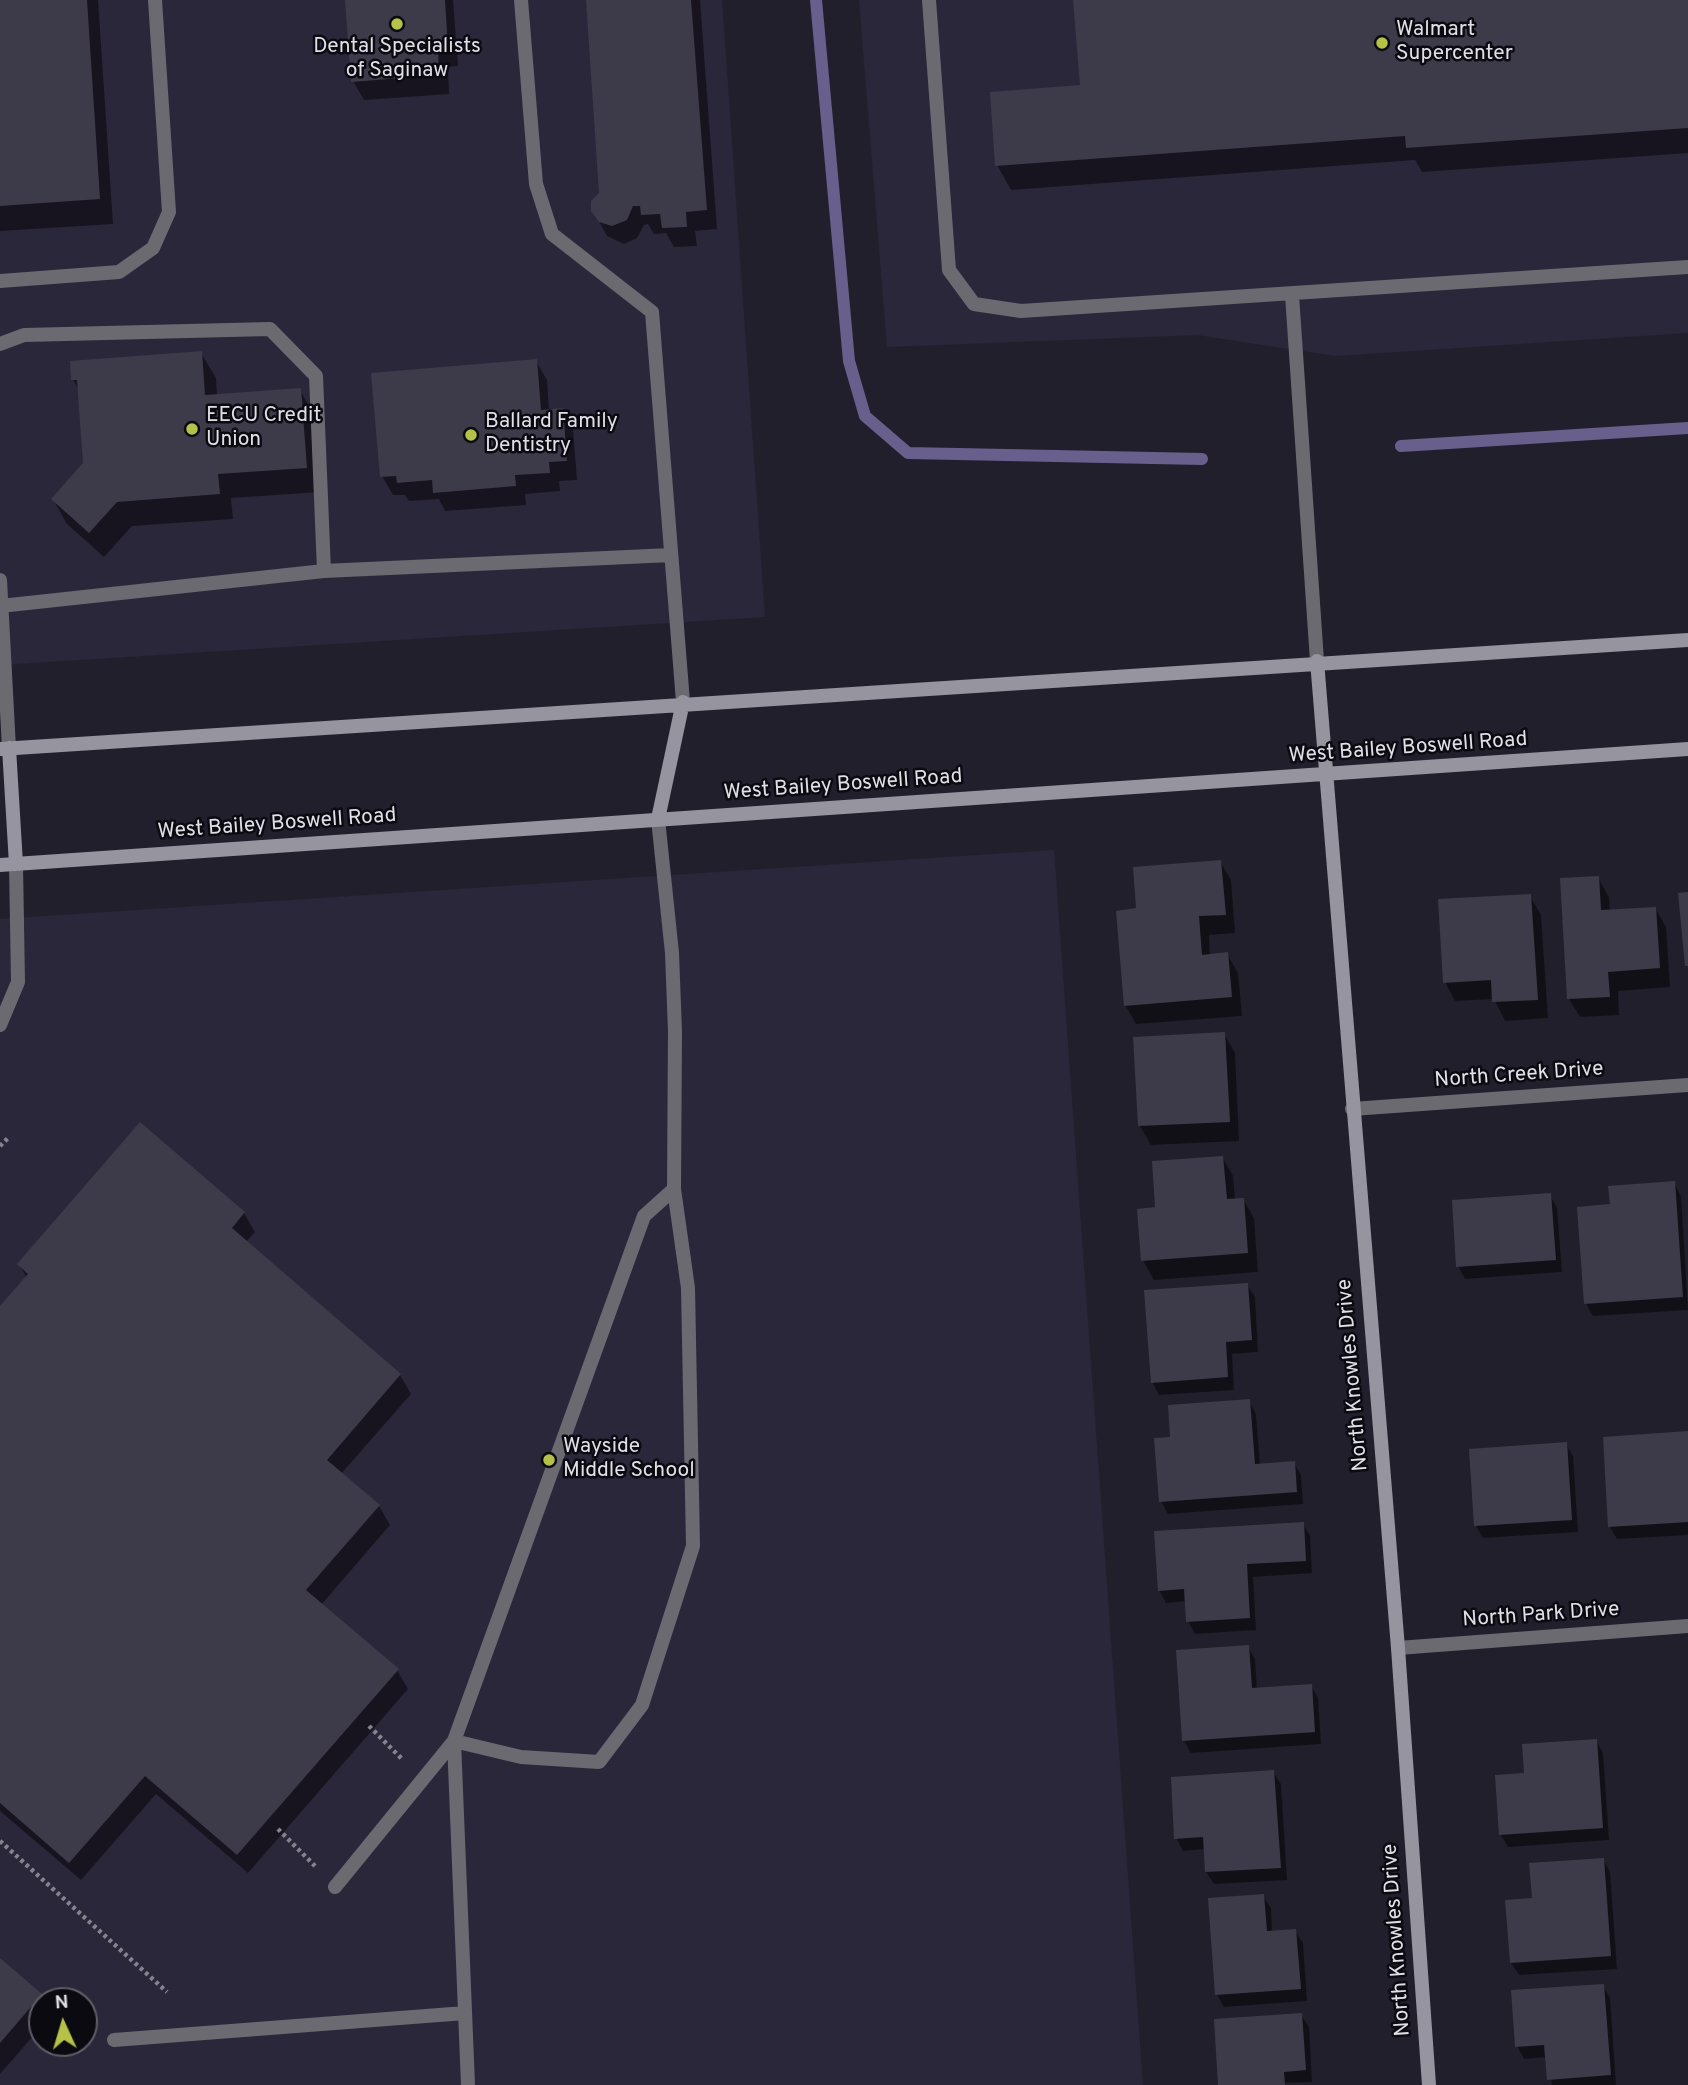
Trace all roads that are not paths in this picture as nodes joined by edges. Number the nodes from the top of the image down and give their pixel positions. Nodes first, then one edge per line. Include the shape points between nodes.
1 (155, 0) edge
2 (521, 0) edge
3 (929, 0) edge
4 (1688, 267) edge
5 (0, 281) edge
6 (1292, 295) junction
7 (0, 344) edge
8 (671, 555) junction
9 (324, 571) junction
10 (0, 580) edge
11 (1, 606) edge
12 (1688, 640) edge
13 (1317, 661) junction
14 (683, 702) junction
15 (5, 748) edge
16 (1688, 749) edge
17 (1326, 776) junction
18 (658, 819) junction
19 (16, 864) junction
20 (0, 865) edge
21 (0, 1025) edge
22 (1688, 1085) edge
23 (1352, 1109) junction
24 (674, 1189) junction
25 (1688, 1626) edge
26 (1398, 1648) junction
27 (454, 1741) junction
28 (335, 1887) road end
29 (465, 2013) junction
30 (114, 2040) dead end
31 (468, 2085) edge
32 (1429, 2085) edge

1 - 5 street via 169,212 153,248 119,272
2 - 8 street via 536,184 552,234 653,312
3 - 6 street via 949,270 974,304 1021,311
4 - 6 street
6 - 13 street
7 - 9 street via 24,335 270,330 316,376
8 - 9 street
8 - 14 street
9 - 11 street
10 - 11 street
11 - 15 street
12 - 13 main road
13 - 14 main road
13 - 17 main road, North Knowles Drive
14 - 15 main road
14 - 18 main road
15 - 19 main road
16 - 17 main road, West Bailey Boswell Road
17 - 18 main road, West Bailey Boswell Road
17 - 23 main road, North Knowles Drive
18 - 19 main road, West Bailey Boswell Road
18 - 24 street via 676,1032
19 - 20 main road, West Bailey Boswell Road
19 - 21 street via 18,982
22 - 23 street, North Creek Drive
23 - 26 main road, North Knowles Drive
24 - 27 street via 643,1216
24 - 27 street via 688,1287 693,1546 642,1705 599,1762 521,1757
25 - 26 street, North Park Drive
26 - 32 main road, North Knowles Drive
27 - 28 street
27 - 29 street
29 - 30 street
29 - 31 street

